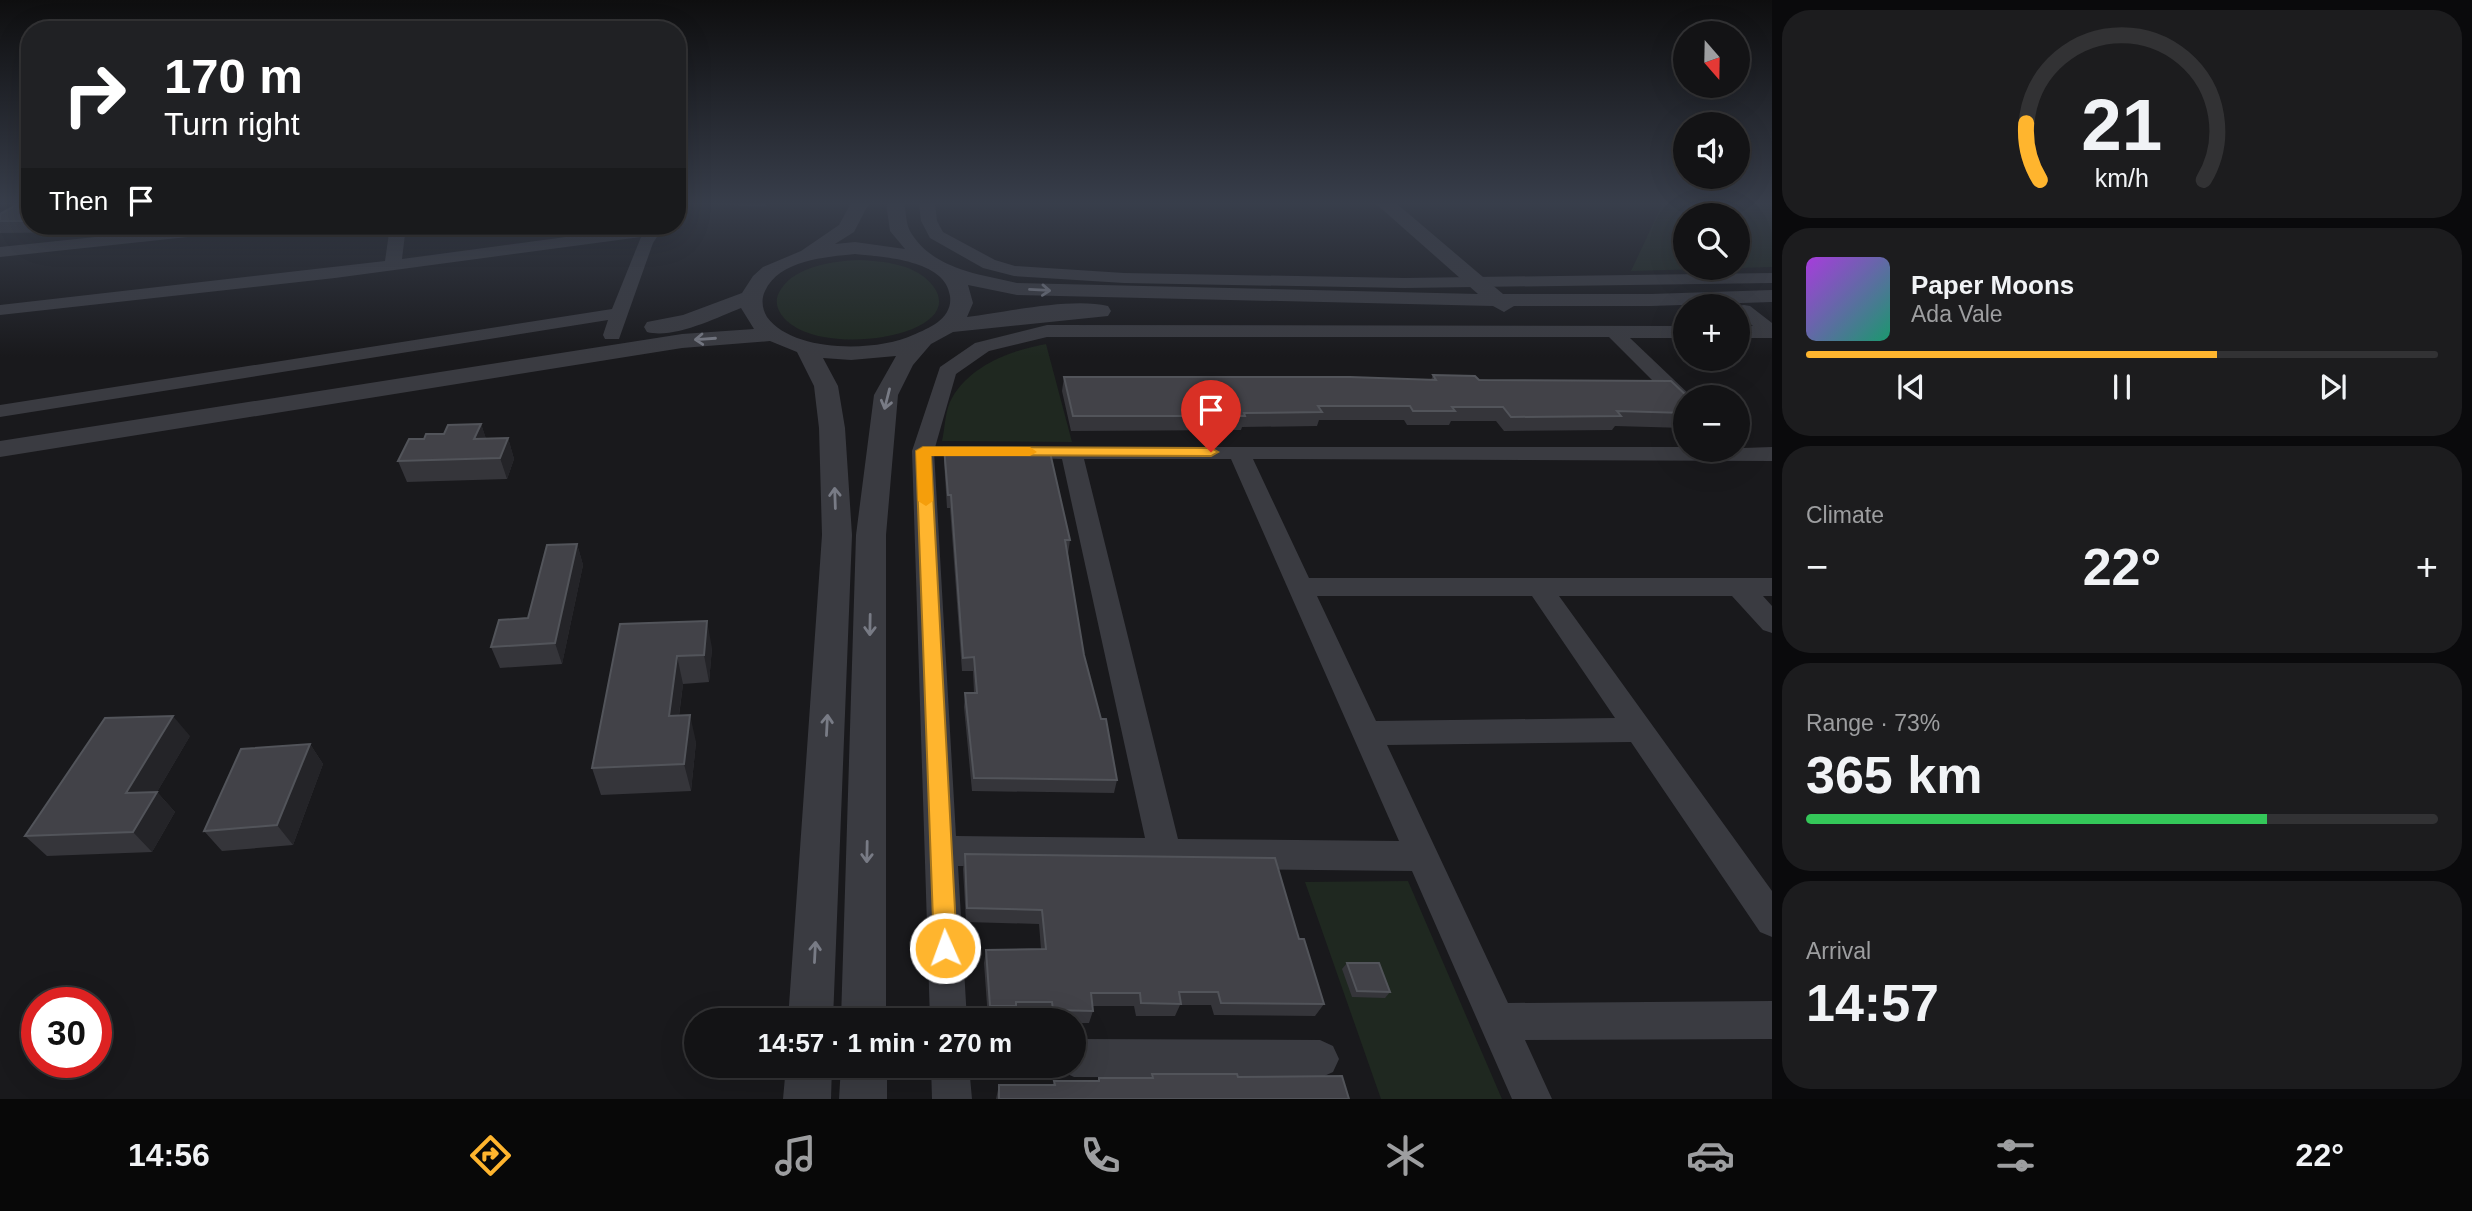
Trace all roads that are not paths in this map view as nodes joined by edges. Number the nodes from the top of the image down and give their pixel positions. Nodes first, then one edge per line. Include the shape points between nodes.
1 (394, 254) edge
2 (472, 254) edge
3 (641, 254) edge
4 (804, 254) edge
5 (812, 254) edge
6 (904, 254) edge
7 (921, 254) edge
8 (971, 254) edge
9 (1432, 254) edge
10 (1440, 254) edge
11 (798, 258) junction
12 (927, 261) junction
13 (393, 265) junction
14 (949, 274) junction
15 (1772, 278) edge
16 (1247, 288) junction
17 (1772, 296) edge
18 (751, 297) junction
19 (1487, 298) junction
20 (1772, 309) edge
21 (0, 310) edge
22 (1750, 310) edge
23 (1673, 311) edge
24 (1750, 316) edge
25 (1077, 320) junction
26 (616, 324) junction
27 (1614, 332) junction
28 (1673, 332) edge
29 (1750, 332) edge
30 (1772, 332) edge
31 (773, 334) junction
32 (935, 334) junction
33 (806, 348) junction
34 (1673, 390) edge
35 (0, 411) edge
36 (0, 434) edge
37 (0, 449) edge
38 (1004, 452) edge
39 (1071, 452) junction
40 (1239, 452) junction
41 (1673, 452) edge
42 (1750, 453) edge
43 (1772, 454) edge
44 (1300, 587) junction
45 (1539, 587) junction
46 (1739, 587) junction
47 (1772, 587) edge
48 (1772, 623) edge
49 (1639, 730) junction
50 (1366, 733) junction
51 (941, 851) junction
52 (1165, 853) junction
53 (1422, 856) junction
54 (1772, 920) edge
55 (812, 1008) edge
56 (864, 1008) edge
57 (948, 1008) edge
58 (1772, 1020) edge
59 (1497, 1023) junction
60 (1086, 1058) edge
61 (1320, 1059) dead end
62 (808, 1078) edge
63 (864, 1078) edge
64 (950, 1078) edge
65 (807, 1099) edge
66 (863, 1099) edge
67 (951, 1099) edge
68 (1532, 1099) edge

1 - 13 street
2 - 13 street
3 - 26 street
4 - 11 street
5 - 11 street
6 - 12 street
7 - 12 street
8 - 16 street via 1014,271
9 - 19 street
10 - 19 street
11 - 18 street via 773,270 757,284
12 - 14 street
13 - 21 street
14 -> 16 street via 1017,289
14 - 32 street via 963,295 961,309
15 - 19 street
16 - 19 street
17 - 19 street
18 - 26 street via 688,321
18 - 31 street via 755,317
19 - 23 street
19 - 25 street
20 - 22 street
24 - 30 street
25 - 27 street
25 - 32 street
25 - 51 street via 982,347 947,371 937,451
26 - 35 street
26 - 36 street
27 - 28 street
27 - 34 street
29 - 30 street
31 - 33 street
31 -> 37 street via 682,341
32 - 33 street via 902,348 865,353
32 -> 56 street via 902,363 886,395 871,535
55 -> 33 street via 837,535 829,407 825,386
38 - 39 street
39 - 40 street
39 - 52 street
40 - 41 street
40 - 44 street
42 - 43 street
44 - 45 street
44 - 50 street
45 - 46 street
45 - 49 street
46 - 47 street
46 - 48 street
49 - 50 street
49 - 54 street
50 - 53 street
51 - 52 street
51 - 57 street
52 - 53 street
53 - 59 street
58 - 59 street
59 - 68 street
60 - 61 street
62 - 65 street
63 - 66 street
64 - 67 street

